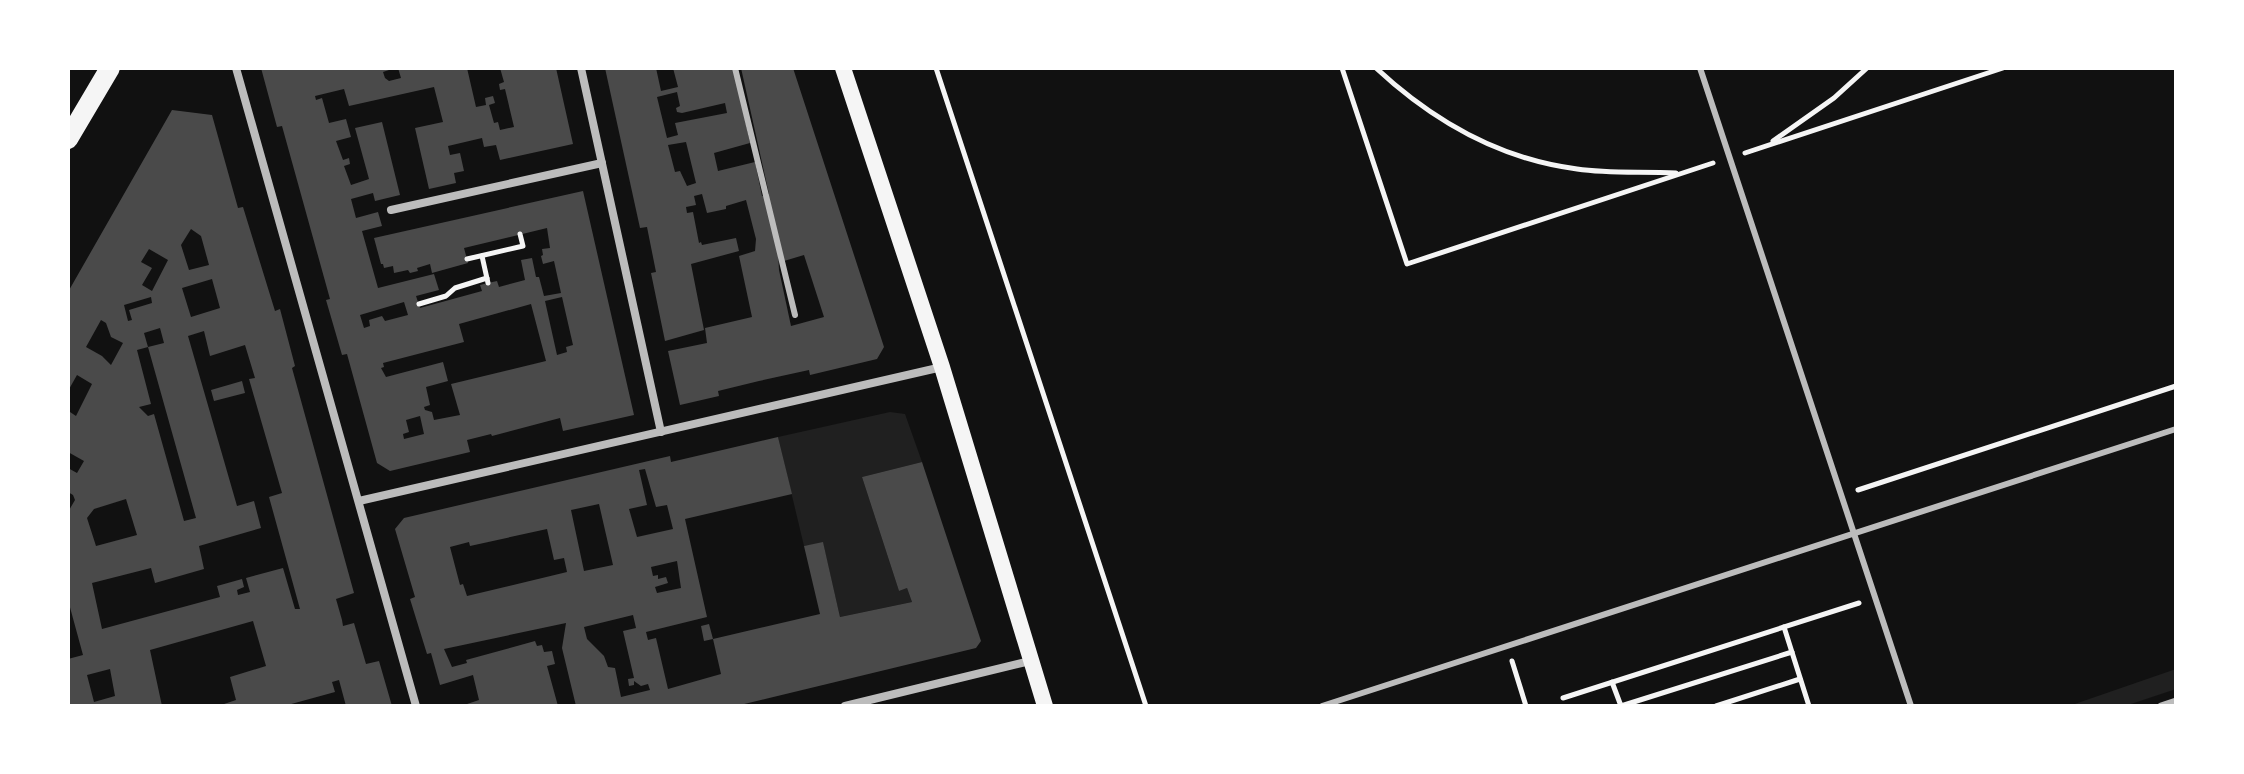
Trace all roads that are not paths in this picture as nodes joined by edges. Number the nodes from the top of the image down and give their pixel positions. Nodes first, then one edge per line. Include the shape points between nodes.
1 (110, 68) edge
2 (236, 68) edge
3 (581, 68) edge
4 (735, 68) edge
5 (843, 68) edge
6 (1700, 68) edge
7 (68, 139) edge
8 (602, 163) junction
9 (391, 210) dead end
10 (795, 315) dead end
11 (942, 367) junction
12 (2176, 429) edge
13 (661, 432) junction
14 (359, 501) junction
15 (1854, 534) junction
16 (1030, 661) junction
17 (2176, 701) edge
18 (416, 706) edge
19 (845, 706) edge
20 (1045, 706) edge
21 (1322, 706) edge
22 (1911, 706) edge
23 (2161, 706) edge

1 - 7 main road
2 - 14 street
3 - 8 street
4 - 10 lane
5 - 11 main road
6 - 15 lane
8 - 9 street
8 - 13 street
11 - 13 street
11 - 16 main road
12 - 15 lane
13 - 14 street
14 - 18 street
15 - 21 lane
15 - 22 lane
16 - 19 street
16 - 20 main road
17 - 23 street

